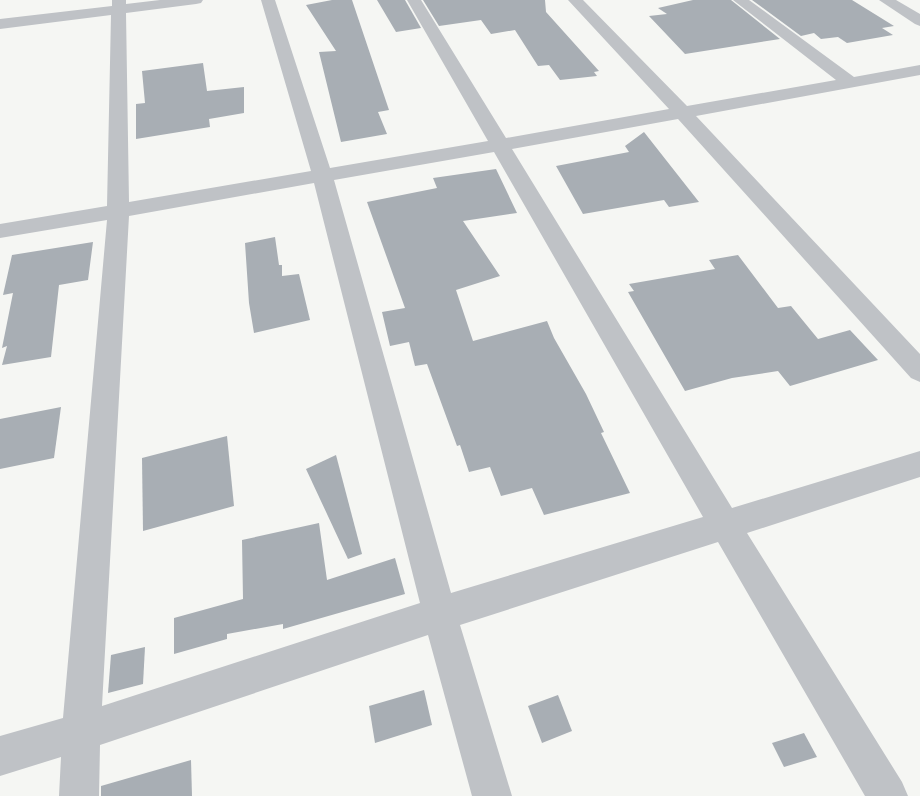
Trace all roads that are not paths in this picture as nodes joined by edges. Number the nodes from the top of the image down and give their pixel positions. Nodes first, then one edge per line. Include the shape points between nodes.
1 (196, 0) edge
2 (268, 0) edge
3 (414, 0) edge
4 (579, 0) edge
5 (740, 0) edge
6 (886, 0) edge
7 (118, 5) edge
8 (920, 21) edge
9 (0, 24) edge
10 (920, 70) edge
11 (850, 82) junction
12 (683, 113) junction
13 (501, 145) junction
14 (322, 175) junction
15 (118, 212) junction
16 (0, 231) edge
17 (920, 371) edge
18 (920, 464) edge
19 (725, 525) junction
20 (440, 614) junction
21 (81, 732) junction
22 (0, 756) edge
23 (78, 796) edge
24 (492, 796) edge
25 (888, 796) edge

1 - 7 street
2 - 14 street
3 - 13 street
4 - 12 street
5 - 11 street
6 - 8 street
7 - 9 street
7 - 15 street
10 - 11 street
11 - 12 street
12 - 13 street
12 - 17 street
13 - 14 street
13 - 19 street
14 - 15 street
14 - 20 street
15 - 16 street
15 - 21 street
18 - 19 street
19 - 20 street
19 - 25 street
20 - 21 street
20 - 24 street
21 - 22 street
21 - 23 street

